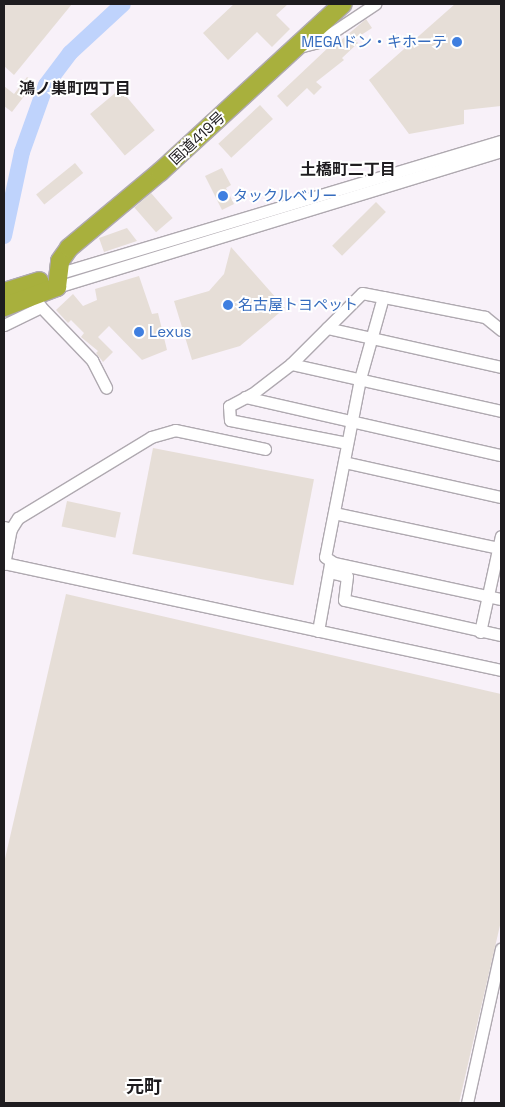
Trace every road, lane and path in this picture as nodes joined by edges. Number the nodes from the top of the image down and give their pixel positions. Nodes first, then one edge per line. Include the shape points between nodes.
1 (343, 4) edge
2 (375, 4) edge
3 (295, 48) junction
4 (501, 141) edge
5 (501, 152) edge
6 (57, 281) junction
7 (4, 292) edge
8 (382, 296) junction
9 (37, 301) junction
10 (4, 306) edge
11 (4, 325) edge
12 (327, 328) junction
13 (501, 330) edge
14 (371, 339) junction
15 (291, 364) junction
16 (501, 367) edge
17 (360, 379) junction
18 (106, 388) dead end
19 (246, 398) junction
20 (501, 411) edge
21 (352, 422) junction
22 (347, 443) junction
23 (265, 449) dead end
24 (501, 455) edge
25 (344, 462) junction
26 (501, 498) edge
27 (334, 513) junction
28 (7, 528) edge
29 (501, 536) edge
30 (499, 548) junction
31 (4, 564) edge
32 (330, 566) junction
33 (349, 571) junction
34 (488, 596) junction
35 (501, 599) edge
36 (318, 630) junction
37 (481, 632) junction
38 (501, 635) edge
39 (501, 670) edge
40 (501, 949) edge
41 (467, 1103) edge

1 - 3 highway, 国道419号
2 - 3 street via 318,42
3 - 6 highway, 国道419号 via 160,172 69,248
4 - 6 street
5 - 6 street
6 - 7 highway
6 - 9 highway
8 - 12 street via 362,293
8 - 13 street via 485,317
8 - 14 street
9 - 10 highway
9 - 11 street
9 - 18 street via 92,360
12 - 14 street
12 - 15 street
14 - 16 street
14 - 17 street
15 - 17 street
15 - 19 street
17 - 20 street
17 - 21 street
19 - 21 street
19 - 22 street via 228,406 230,420
21 - 22 street
21 - 24 street
22 - 25 street
23 - 28 street via 175,430 151,437 18,518
25 - 26 street
25 - 27 street
27 - 30 street
27 - 32 street via 325,556
28 - 31 street
29 - 30 street
30 - 34 street
31 - 36 street
32 - 33 street
32 - 36 street
33 - 34 street
33 - 37 street via 344,600
34 - 35 street
34 - 37 street
36 - 39 street
37 - 38 street
40 - 41 street

